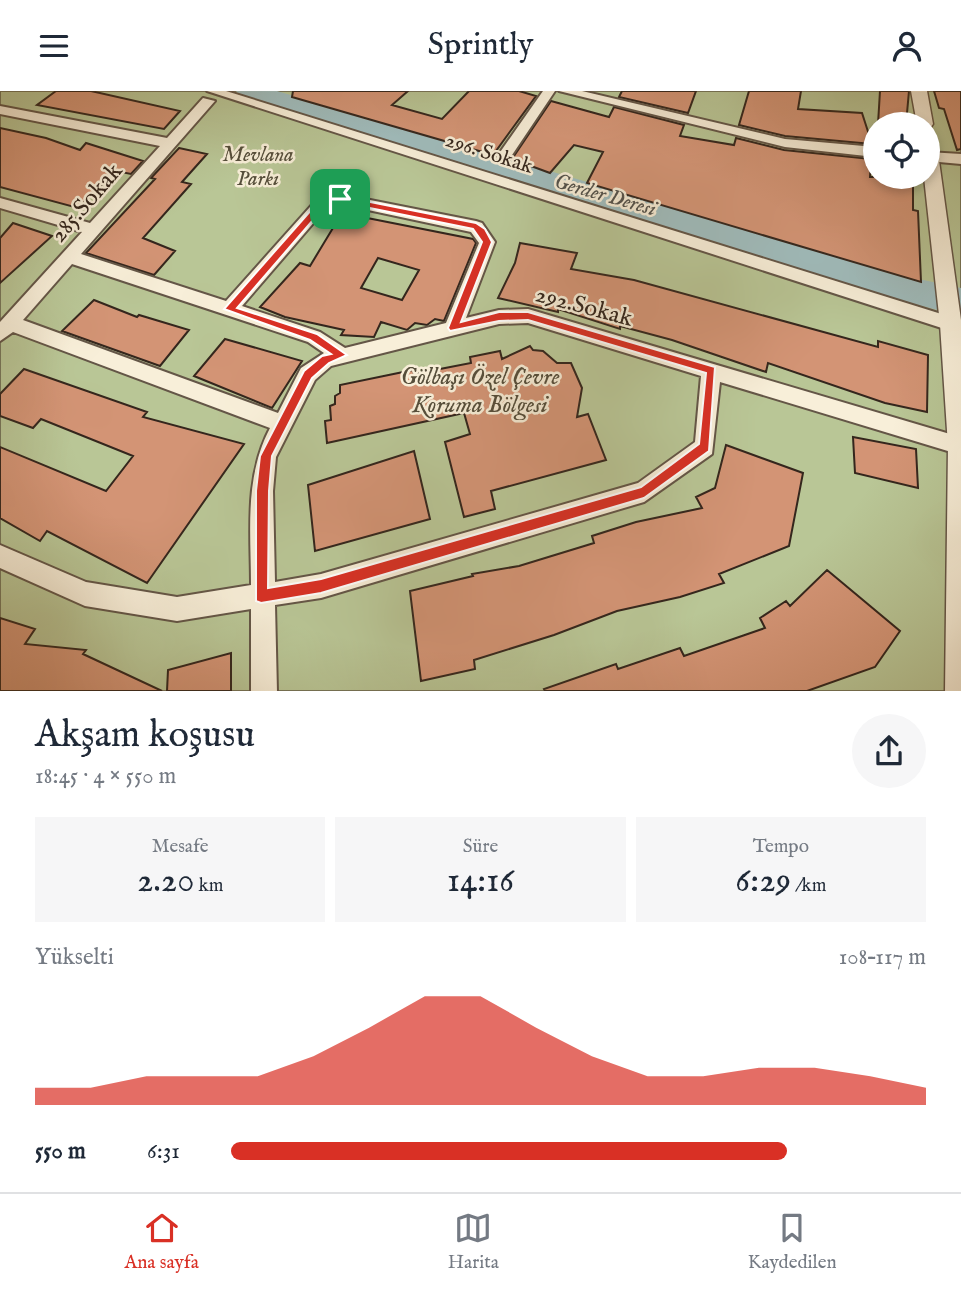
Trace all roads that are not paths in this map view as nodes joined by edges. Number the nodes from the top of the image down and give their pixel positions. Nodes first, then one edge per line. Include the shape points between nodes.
1 (549, 91) edge
2 (565, 91) edge
3 (919, 91) edge
4 (210, 96) edge
5 (0, 110) edge
6 (923, 112) edge
7 (169, 143) junction
8 (863, 151) edge
9 (940, 154) edge
10 (503, 158) dead end
11 (961, 159) edge
12 (935, 189) edge
13 (0, 203) edge
14 (95, 230) junction
15 (70, 257) junction
16 (950, 294) edge
17 (229, 309) junction
18 (5, 328) edge
19 (453, 328) junction
20 (342, 355) junction
21 (711, 370) junction
22 (282, 424) junction
23 (960, 446) edge
24 (0, 556) edge
25 (261, 596) junction
26 (264, 691) edge
27 (960, 691) edge

1 - 10 street
2 - 8 street via 785,143
3 - 6 street
4 - 7 street, 285.Sokak
4 - 16 street, 296. Sokak
5 - 7 street
7 - 14 street, 285.Sokak
9 - 11 street
12 - 16 street
13 - 14 street
14 - 15 street, 285.Sokak
15 - 17 street
15 - 18 street, 285.Sokak
16 - 23 street
17 - 19 street via 323,202 340,199 482,231 487,242
17 - 20 street via 314,337
18 - 22 street
19 - 20 street, 292.Sokak
19 - 21 street, 292.Sokak via 499,317 528,316
20 - 22 street, 292.Sokak via 308,374
21 - 23 street, 292.Sokak
21 - 25 street via 705,447 644,492 321,586
22 - 25 street, 292.Sokak via 266,456
23 - 27 street
24 - 25 street via 85,594 177,609
25 - 26 street, 292.Sokak

